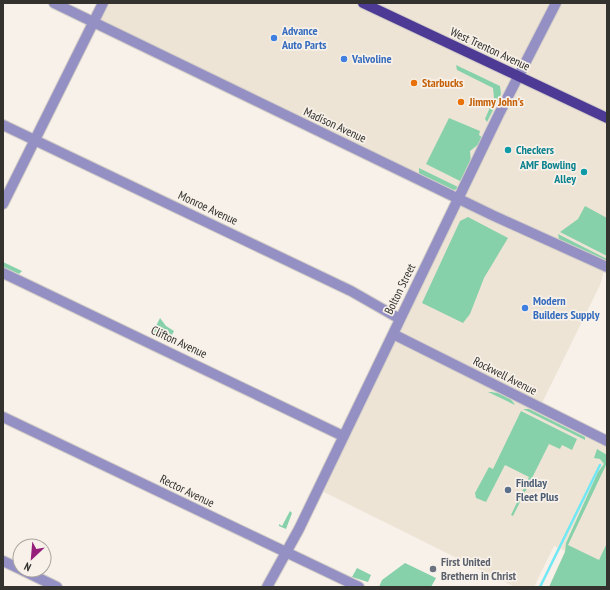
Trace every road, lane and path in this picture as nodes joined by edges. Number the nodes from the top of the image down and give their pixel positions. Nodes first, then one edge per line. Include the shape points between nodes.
1 (54, 3) edge
2 (103, 3) edge
3 (362, 3) edge
4 (556, 3) edge
5 (93, 22) junction
6 (518, 77) junction
7 (607, 118) edge
8 (3, 125) edge
9 (35, 140) junction
10 (459, 199) junction
11 (3, 204) edge
12 (607, 267) edge
13 (3, 273) edge
14 (400, 319) junction
15 (393, 334) junction
16 (3, 417) edge
17 (343, 436) junction
18 (606, 437) edge
19 (286, 553) junction
20 (3, 561) edge
21 (12, 566) edge
22 (38, 578) edge
23 (57, 587) edge
24 (267, 587) edge
25 (359, 587) edge

1 - 5 street, Madison Avenue
2 - 5 street
3 - 6 main road, West Trenton Avenue
4 - 6 street, Bolton Street
5 - 9 street
5 - 10 street, Madison Avenue
6 - 7 main road, West Trenton Avenue
6 - 10 street, Bolton Street
8 - 9 street, Monroe Avenue
9 - 11 street
9 - 14 street, Monroe Avenue via 351,290
10 - 12 street, Madison Avenue
10 - 14 street, Bolton Street
13 - 17 street, Clifton Avenue
14 - 15 street, Bolton Street
15 - 17 street, Bolton Street
15 - 18 street, Rockwell Avenue
16 - 19 street, Rector Avenue
17 - 19 street, Bolton Street
19 - 24 street, Bolton Street
19 - 25 street, Rector Avenue
20 - 21 street
22 - 23 street

